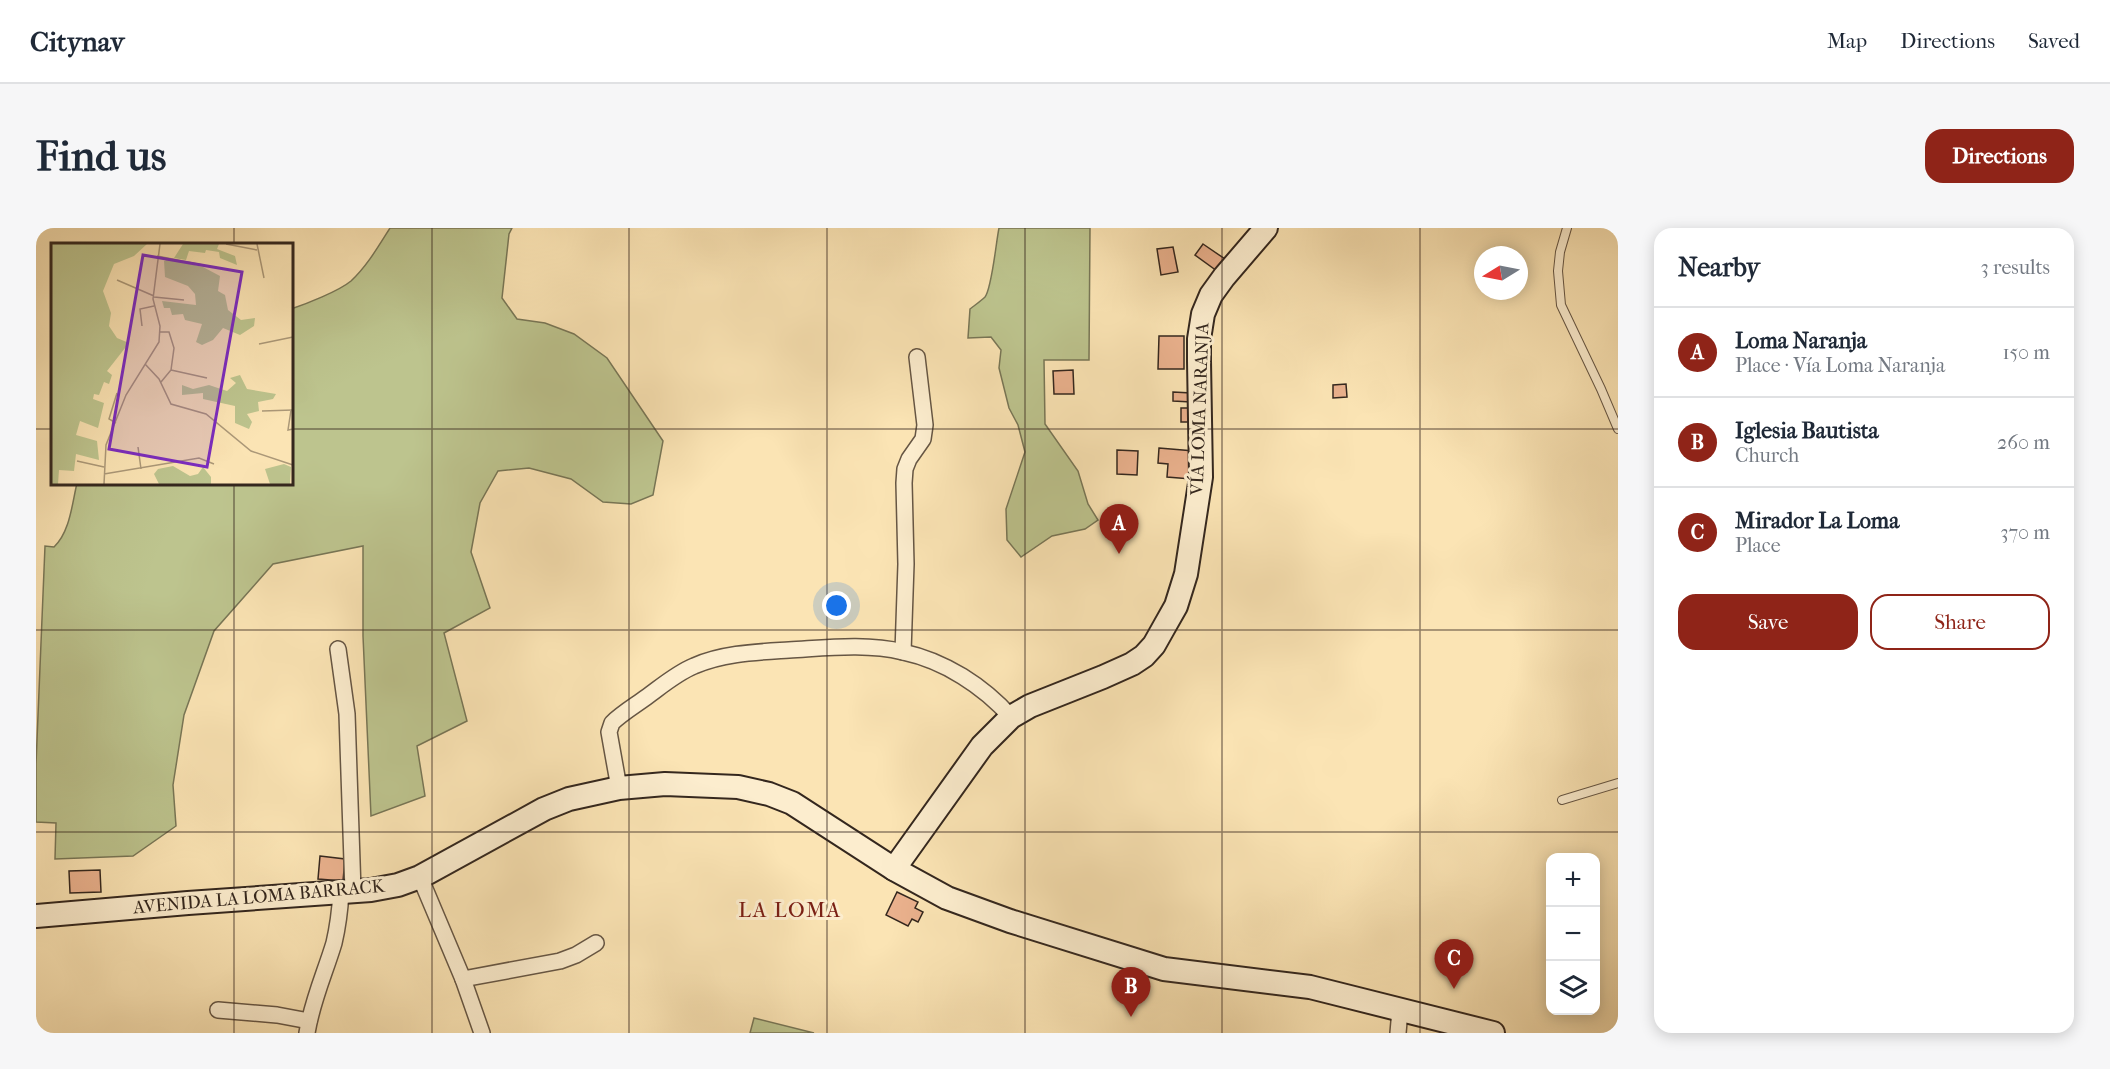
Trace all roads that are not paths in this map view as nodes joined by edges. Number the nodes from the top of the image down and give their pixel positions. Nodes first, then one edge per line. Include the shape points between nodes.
1 (1266, 228) edge
2 (1567, 228) edge
3 (917, 357) dead end
4 (1618, 429) edge
5 (338, 649) dead end
6 (903, 652) junction
7 (1011, 717) junction
8 (1618, 783) edge
9 (618, 788) junction
10 (1563, 800) dead end
11 (894, 869) junction
12 (420, 877) junction
13 (347, 891) junction
14 (36, 916) edge
15 (596, 943) dead end
16 (464, 979) junction
17 (218, 1010) dead end
18 (1400, 1010) junction
19 (308, 1027) edge
20 (482, 1033) edge
21 (1398, 1033) edge
22 (1493, 1033) edge

1 - 7 main road, VÍA LOMA NARANJA via 1224,277 1203,314 1199,339 1201,477 1186,574 1176,606 1144,656
2 - 4 lane via 1558,271 1561,305
3 - 6 street via 925,425 923,439 905,469
5 - 13 street via 348,725
6 - 7 street via 965,678
6 - 9 street via 813,648 748,653 694,665 612,723 609,732
7 - 11 main road, VÍA LOMA NARANJA via 982,746
8 - 10 lane
9 - 11 main road, AVENIDA LA LOMA BARRACK via 702,785 769,794 792,803
9 - 12 main road, AVENIDA LA LOMA BARRACK via 544,809
11 - 18 main road, AVENIDA LA LOMA BARRACK via 973,909 1164,969 1288,983
12 - 13 main road, AVENIDA LA LOMA BARRACK via 398,885
12 - 16 street
13 - 14 main road, AVENIDA LA LOMA BARRACK
13 - 19 street
15 - 16 street via 560,961
16 - 20 street
17 - 19 street via 277,1015
18 - 21 street
18 - 22 main road, AVENIDA LA LOMA BARRACK

